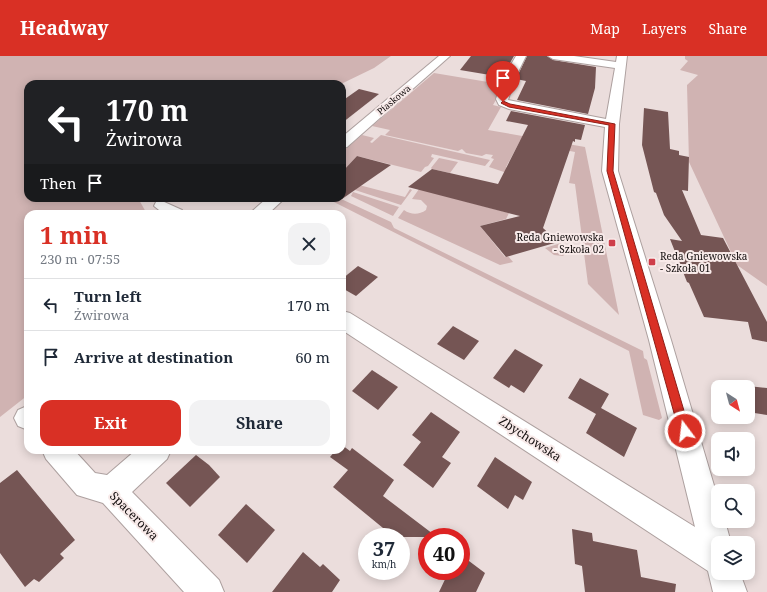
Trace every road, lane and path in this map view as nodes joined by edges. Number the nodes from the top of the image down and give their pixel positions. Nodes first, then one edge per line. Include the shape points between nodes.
1 (445, 56) edge
2 (521, 56) edge
3 (553, 56) edge
4 (621, 61) edge
5 (612, 124) junction
6 (346, 141) edge
7 (272, 202) edge
8 (263, 210) edge
9 (346, 321) edge
10 (60, 454) edge
11 (153, 454) edge
12 (111, 491) junction
13 (713, 536) edge
14 (711, 555) edge
15 (726, 580) edge
16 (207, 592) edge
17 (730, 592) edge

1 - 6 street, Piaskowa
2 - 5 street via 510,78 503,102
3 - 4 street
4 - 5 street
5 - 13 street via 610,171 660,340
7 - 8 street
9 - 14 street, Zbychowska
10 - 12 street, Spacerowa via 87,485
11 - 12 street
12 - 16 street, Spacerowa
15 - 17 street

